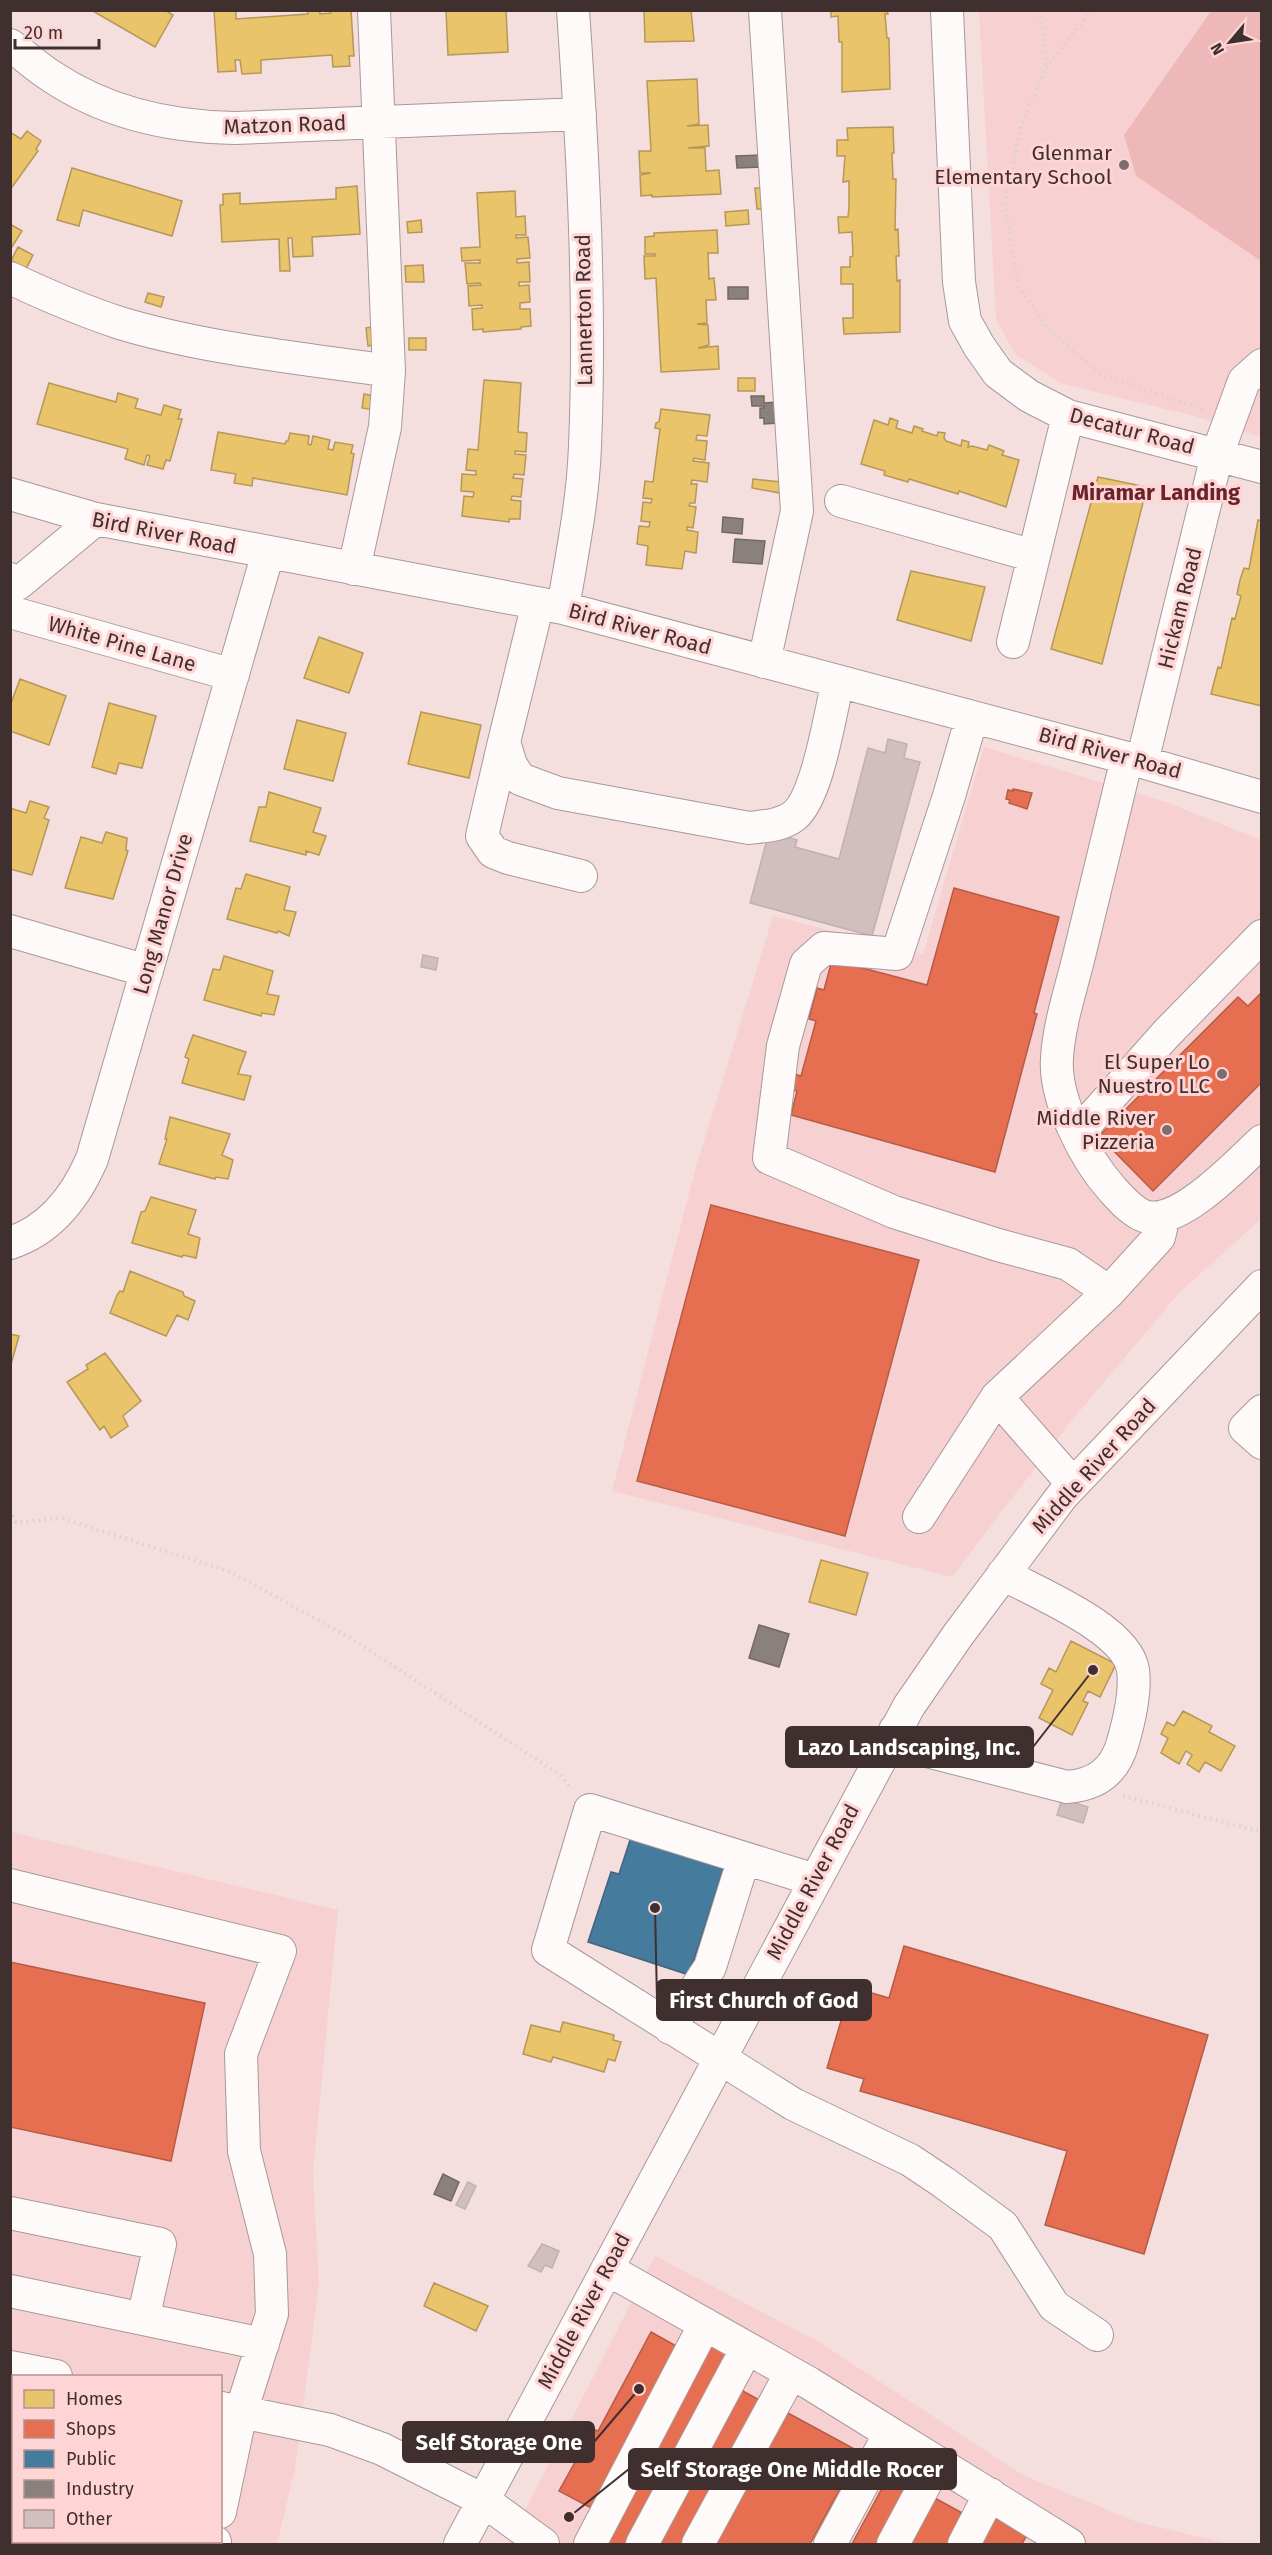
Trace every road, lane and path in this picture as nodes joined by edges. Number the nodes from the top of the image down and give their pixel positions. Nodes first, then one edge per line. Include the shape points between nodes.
1 (374, 10) edge
2 (573, 10) edge
3 (765, 10) edge
4 (947, 10) edge
5 (1039, 10) edge
6 (1092, 10) edge
7 (10, 45) edge
8 (1046, 68) junction
9 (580, 114) junction
10 (379, 122) junction
11 (10, 278) edge
12 (1262, 365) edge
13 (389, 371) junction
14 (1209, 412) dead end
15 (1068, 416) junction
16 (1217, 455) junction
17 (1262, 467) edge
18 (10, 494) edge
19 (841, 501) dead end
20 (96, 519) junction
21 (268, 553) junction
22 (1034, 556) junction
23 (354, 569) junction
24 (10, 579) edge
25 (551, 606) junction
26 (10, 612) edge
27 (1013, 642) dead end
28 (764, 662) junction
29 (233, 675) junction
30 (838, 681) junction
31 (972, 717) junction
32 (504, 742) junction
33 (1135, 760) junction
34 (1262, 797) edge
35 (581, 876) dead end
36 (10, 931) edge
37 (1262, 936) edge
38 (147, 971) junction
39 (1080, 1140) junction
40 (1262, 1141) edge
41 (1164, 1216) junction
42 (10, 1244) edge
43 (1109, 1292) junction
44 (1259, 1294) edge
45 (997, 1397) junction
46 (1262, 1411) edge
47 (1262, 1443) edge
48 (1073, 1484) junction
49 (10, 1510) edge
50 (919, 1517) dead end
51 (16, 1523) junction
52 (10, 1527) edge
53 (1003, 1574) junction
54 (895, 1730) junction
55 (1084, 1786) junction
56 (590, 1810) junction
57 (1262, 1832) edge
58 (744, 1858) junction
59 (815, 1880) junction
60 (10, 1885) edge
61 (670, 2028) junction
62 (719, 2059) junction
63 (10, 2213) edge
64 (607, 2269) junction
65 (10, 2291) edge
66 (143, 2319) junction
67 (705, 2324) junction
68 (1097, 2335) dead end
69 (263, 2344) junction
70 (747, 2348) junction
71 (10, 2367) edge
72 (791, 2373) junction
73 (51, 2375) edge
74 (231, 2410) edge
75 (890, 2433) junction
76 (937, 2462) junction
77 (222, 2493) edge
78 (990, 2494) junction
79 (483, 2500) junction
80 (1049, 2539) edge
81 (460, 2544) edge
82 (543, 2544) edge
83 (590, 2544) edge
84 (642, 2544) edge
85 (698, 2544) edge
86 (830, 2544) edge
87 (893, 2544) edge
88 (964, 2544) edge

1 - 10 street
2 - 9 street, Lannerton Road
3 - 28 street via 797,511
4 - 15 street, Decatur Road via 959,282 965,321 998,373 1029,396
5 - 8 path
6 - 8 path
7 - 10 street, Matzon Road via 51,77 98,102 159,121 235,128
8 - 14 path via 1021,125 1005,203 1018,286 1050,330 1100,374
9 - 10 street, Matzon Road
9 - 25 street, Lannerton Road via 585,447 579,514
10 - 13 street
11 - 13 street via 120,323 253,350
12 - 16 street, Hickam Road via 1244,381
13 - 23 street via 385,427
15 - 16 street, Decatur Road
15 - 22 street
16 - 17 street, Decatur Road
16 - 33 street, Hickam Road
18 - 20 street, Bird River Road
19 - 22 street
20 - 21 street, Bird River Road
20 - 24 street via 19,583
21 - 23 street, Bird River Road
21 - 29 street, Long Manor Drive
22 - 27 street
23 - 25 street, Bird River Road
25 - 28 street, Bird River Road
25 - 32 street, Lannerton Road
26 - 29 street, White Pine Lane
28 - 30 street, Bird River Road
29 - 38 street, Long Manor Drive
30 - 31 street, Bird River Road
30 - 32 street via 812,789 804,807 792,818 772,826 749,828 558,793 520,779
31 - 33 street, Bird River Road
31 - 43 street via 897,954 824,948 806,964 783,1046 769,1158 894,1212 1068,1264
32 - 35 street, Lannerton Road via 482,836 493,852
33 - 34 street, Bird River Road
33 - 39 street, Hickam Road via 1057,1059 1061,1093
36 - 38 street
37 - 39 street via 1095,1113
38 - 42 street, Long Manor Drive via 83,1181 45,1225
39 - 41 street, Hickam Road via 1102,1178 1125,1203 1146,1217
40 - 41 street via 1199,1197
41 - 43 street via 1159,1237
43 - 45 street
44 - 48 street, Middle River Road
45 - 48 street
45 - 50 street
46 - 47 street via 1245,1428
48 - 53 street, Middle River Road
49 - 51 path
51 - 52 path
51 - 56 path via 61,1518 231,1572 354,1640 560,1775
53 - 54 street, Middle River Road
53 - 55 street via 1106,1630 1120,1644 1133,1668 1127,1729 1119,1756 1108,1771
54 - 55 street via 923,1750 1067,1787
54 - 59 street, Middle River Road
55 - 57 path
56 - 58 street
56 - 61 street via 548,1950
58 - 59 street
58 - 61 street via 710,1967
59 - 62 street, Middle River Road
60 - 69 street via 279,1951 240,2054 244,2151 270,2254 272,2314
61 - 62 street
62 - 64 street, Middle River Road
62 - 68 street via 793,2104 910,2160 944,2182 1003,2226 1054,2306
63 - 66 street via 160,2244
64 - 67 street
64 - 79 street, Middle River Road
65 - 66 street
66 - 69 street
67 - 70 street
67 - 83 street
69 - 74 street
70 - 72 street
70 - 84 street
71 - 73 street
72 - 75 street
72 - 85 street
74 - 77 street
74 - 79 street via 330,2430 382,2449
75 - 76 street
75 - 86 street
76 - 78 street
76 - 87 street
78 - 80 street
78 - 88 street
79 - 81 street, Middle River Road
79 - 82 street

